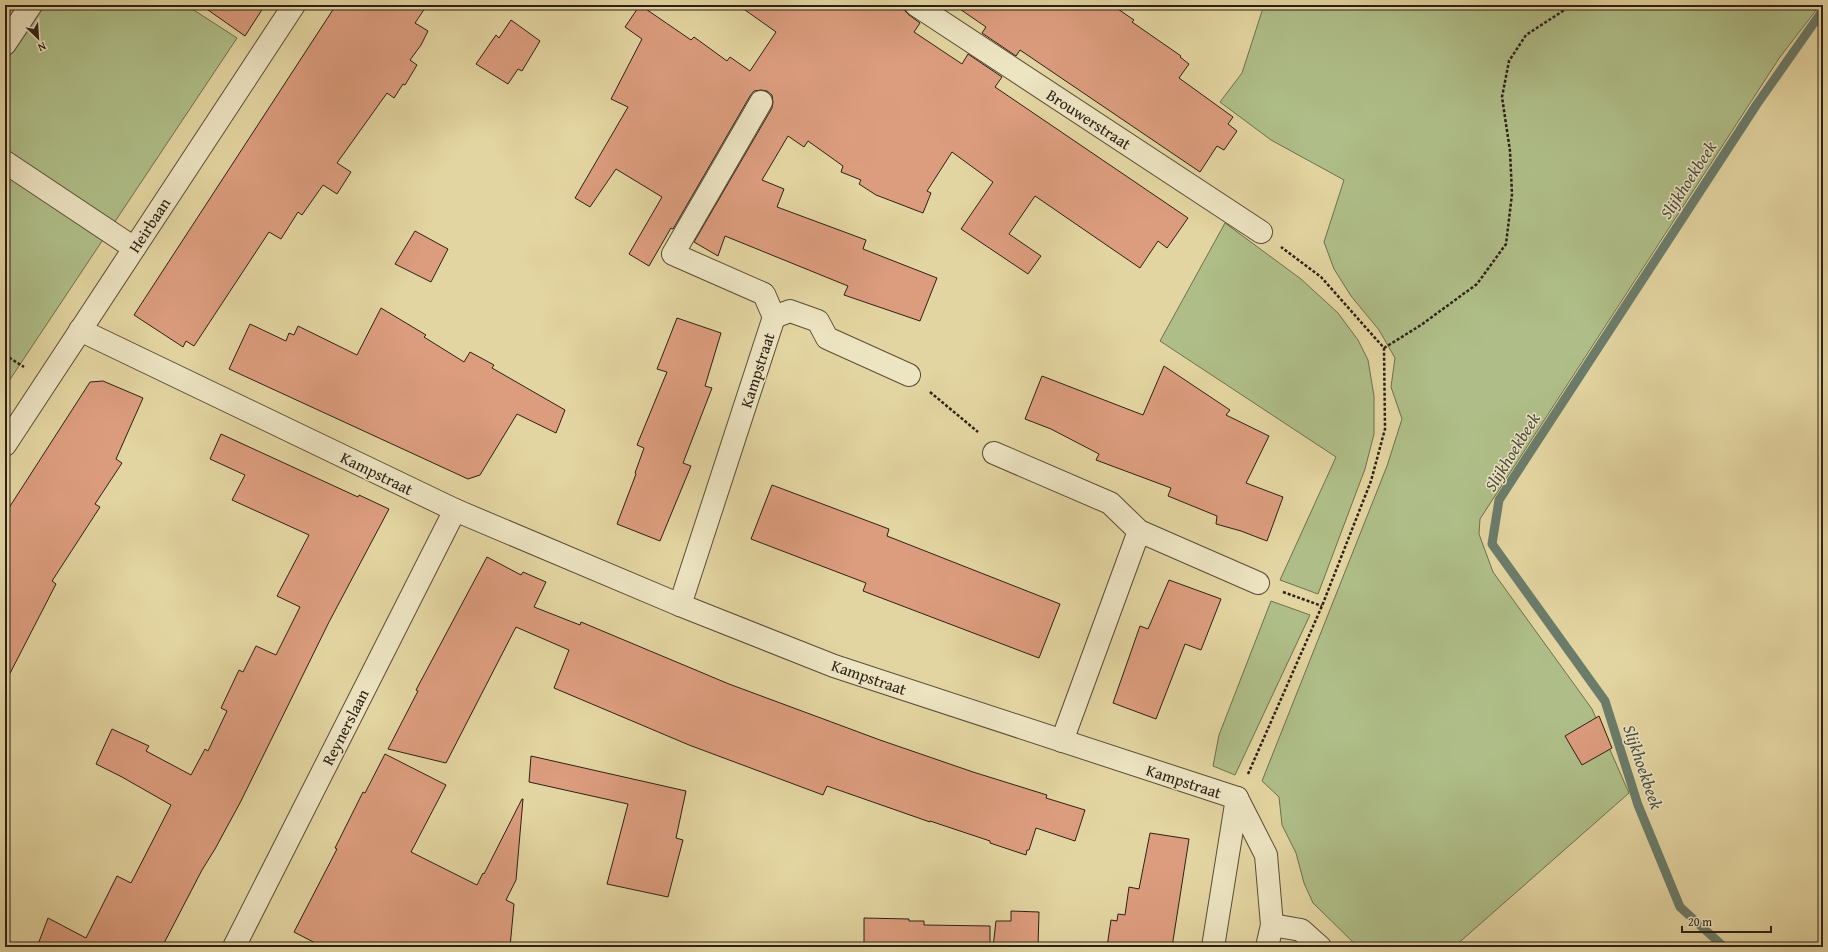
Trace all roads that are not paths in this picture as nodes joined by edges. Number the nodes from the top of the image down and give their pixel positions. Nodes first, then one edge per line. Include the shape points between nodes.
1 (30, 5) edge
2 (294, 5) edge
3 (916, 5) edge
4 (5, 44) edge
5 (761, 102) dead end
6 (5, 162) edge
7 (1262, 232) road end
8 (134, 248) junction
9 (774, 318) junction
10 (80, 330) junction
11 (909, 375) road end
12 (5, 445) edge
13 (994, 453) road end
14 (455, 510) junction
15 (1139, 532) junction
16 (1258, 583) road end
17 (680, 605) junction
18 (1062, 741) junction
19 (1237, 798) junction
20 (1272, 925) junction
21 (237, 946) edge
22 (1213, 947) edge
23 (1267, 947) edge
24 (1320, 947) edge

1 - 4 street
2 - 8 street, Heirbaan
3 - 7 street, Brouwerstraat
5 - 9 street, Kampstraat via 673,254 764,294
6 - 8 street
8 - 10 street, Heirbaan
9 - 11 street, Kampstraat via 790,310 818,321 827,338
9 - 17 street, Kampstraat
10 - 12 street, Heirbaan
10 - 14 street, Kampstraat
13 - 15 street via 1110,503
14 - 17 street, Kampstraat
14 - 21 street, Reynerslaan
15 - 16 street
15 - 18 street
17 - 18 street, Kampstraat via 834,666
18 - 19 street, Kampstraat
19 - 20 street via 1266,855
19 - 22 street
20 - 23 street
20 - 24 street via 1301,930

